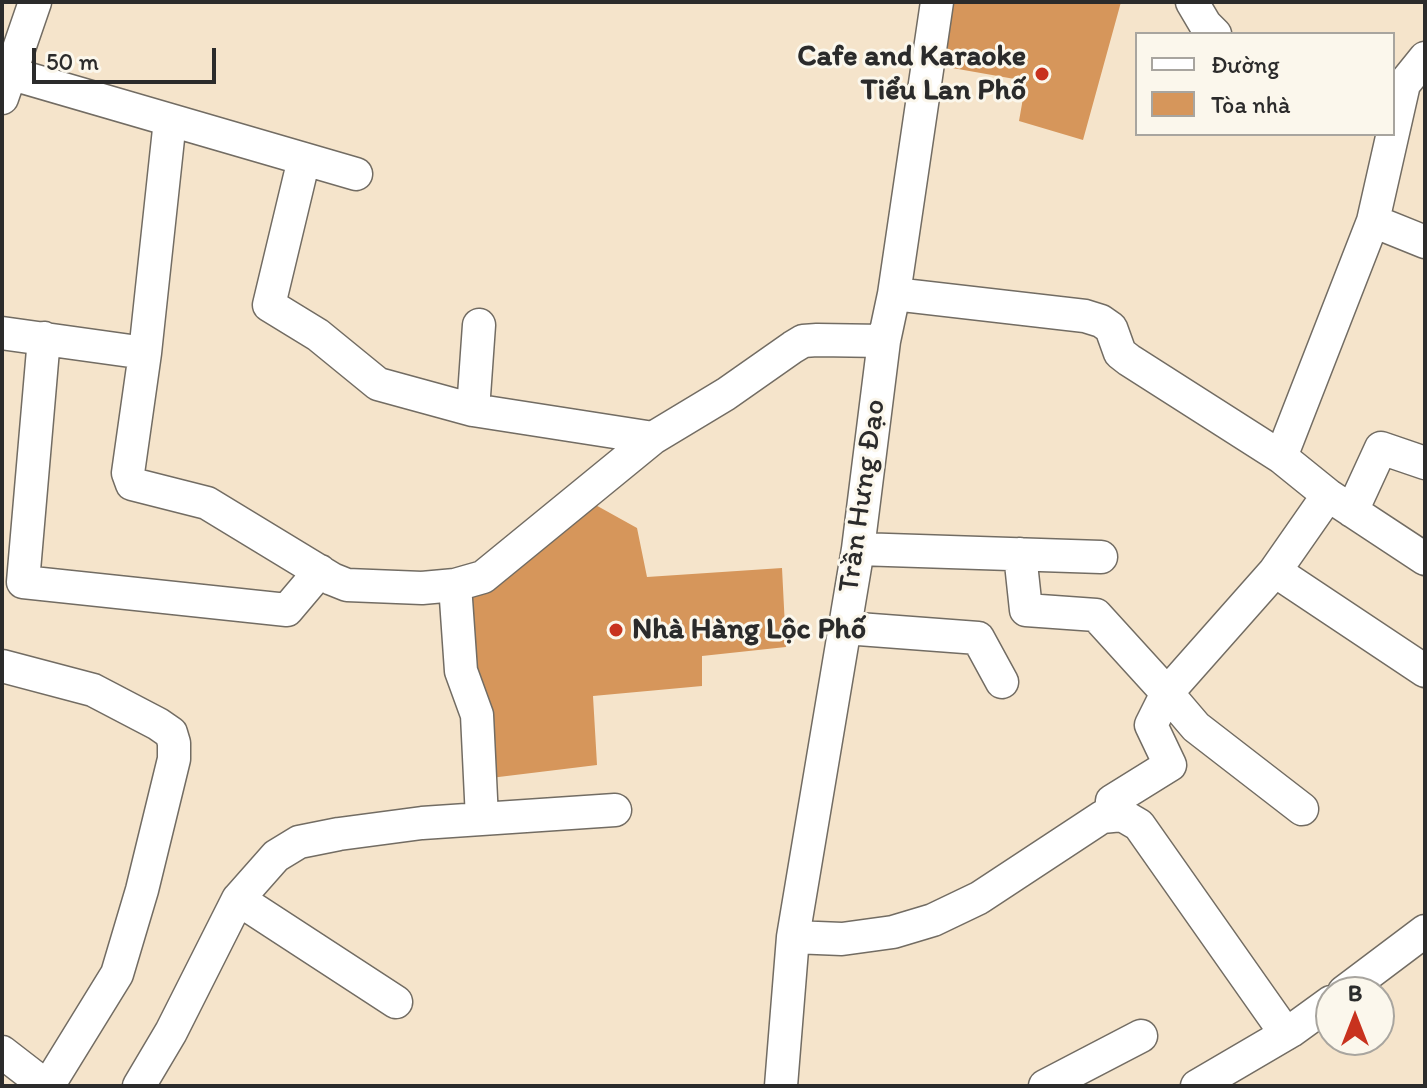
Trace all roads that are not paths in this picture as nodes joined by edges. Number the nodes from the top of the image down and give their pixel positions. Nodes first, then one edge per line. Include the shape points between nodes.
1 (35, 2) edge
2 (936, 2) edge
3 (1192, 2) edge
4 (1213, 32) edge
5 (1425, 58) edge
6 (5, 81) edge
7 (1399, 83) edge
8 (1395, 104) edge
9 (170, 120) junction
10 (1389, 136) edge
11 (304, 159) junction
12 (356, 174) dead end
13 (1373, 221) junction
14 (1425, 242) edge
15 (894, 294) junction
16 (479, 325) dead end
17 (2, 333) edge
18 (44, 338) junction
19 (884, 341) junction
20 (145, 353) junction
21 (473, 410) junction
22 (653, 438) junction
23 (1281, 457) junction
24 (1425, 463) edge
25 (1340, 503) junction
26 (858, 549) junction
27 (1020, 554) junction
28 (1101, 557) dead end
29 (1425, 559) edge
30 (320, 571) junction
31 (1275, 571) junction
32 (455, 585) junction
33 (845, 628) junction
34 (2, 666) edge
35 (1425, 671) edge
36 (1002, 682) dead end
37 (1167, 693) junction
38 (1302, 809) dead end
39 (615, 810) dead end
40 (1111, 816) junction
41 (482, 819) junction
42 (238, 899) junction
43 (1425, 931) edge
44 (793, 937) junction
45 (1365, 976) edge
46 (396, 1002) dead end
47 (1315, 1013) edge
48 (1286, 1034) junction
49 (1141, 1036) dead end
50 (27, 1076) edge
51 (1202, 1085) edge
52 (139, 1086) edge
53 (781, 1086) edge
54 (1045, 1086) edge

1 - 6 street
2 - 15 street, Trần Hưng Đạo
3 - 4 street
5 - 7 street
6 - 9 street
7 - 8 street
9 - 11 street
9 - 20 street
10 - 13 street
11 - 12 street
11 - 21 street via 269,305 318,335 378,384
13 - 14 street
13 - 23 street
15 - 19 street, Trần Hưng Đạo
15 - 23 street via 1101,321 1111,328 1120,353 1129,360
16 - 21 street
17 - 18 street
18 - 20 street
18 - 30 street via 23,582 287,610
19 - 22 street via 803,341
19 - 26 street, Trần Hưng Đạo
20 - 30 street via 128,463 132,484 207,503
21 - 22 street
22 - 32 street via 483,577
23 - 25 street
24 - 25 street via 1381,448
25 - 29 street
25 - 31 street
26 - 27 street
26 - 33 street, Trần Hưng Đạo
27 - 28 street
27 - 37 street via 1026,610 1096,615
30 - 32 street via 362,588
31 - 35 street
31 - 37 street
32 - 41 street via 461,671 477,715
33 - 36 street via 978,638
33 - 44 street, Trần Hưng Đạo
34 - 50 street via 93,690 158,724 171,733 174,743 142,890 117,974
37 - 38 street via 1196,727
37 - 40 street via 1151,725 1170,765 1112,801
39 - 41 street
40 - 44 street via 979,898 933,920 842,939
40 - 48 street via 1122,815 1139,825
41 - 42 street via 299,842 276,856
42 - 46 street
42 - 52 street
43 - 45 street
44 - 53 street, Trần Hưng Đạo
47 - 48 street
48 - 51 street
49 - 54 street

